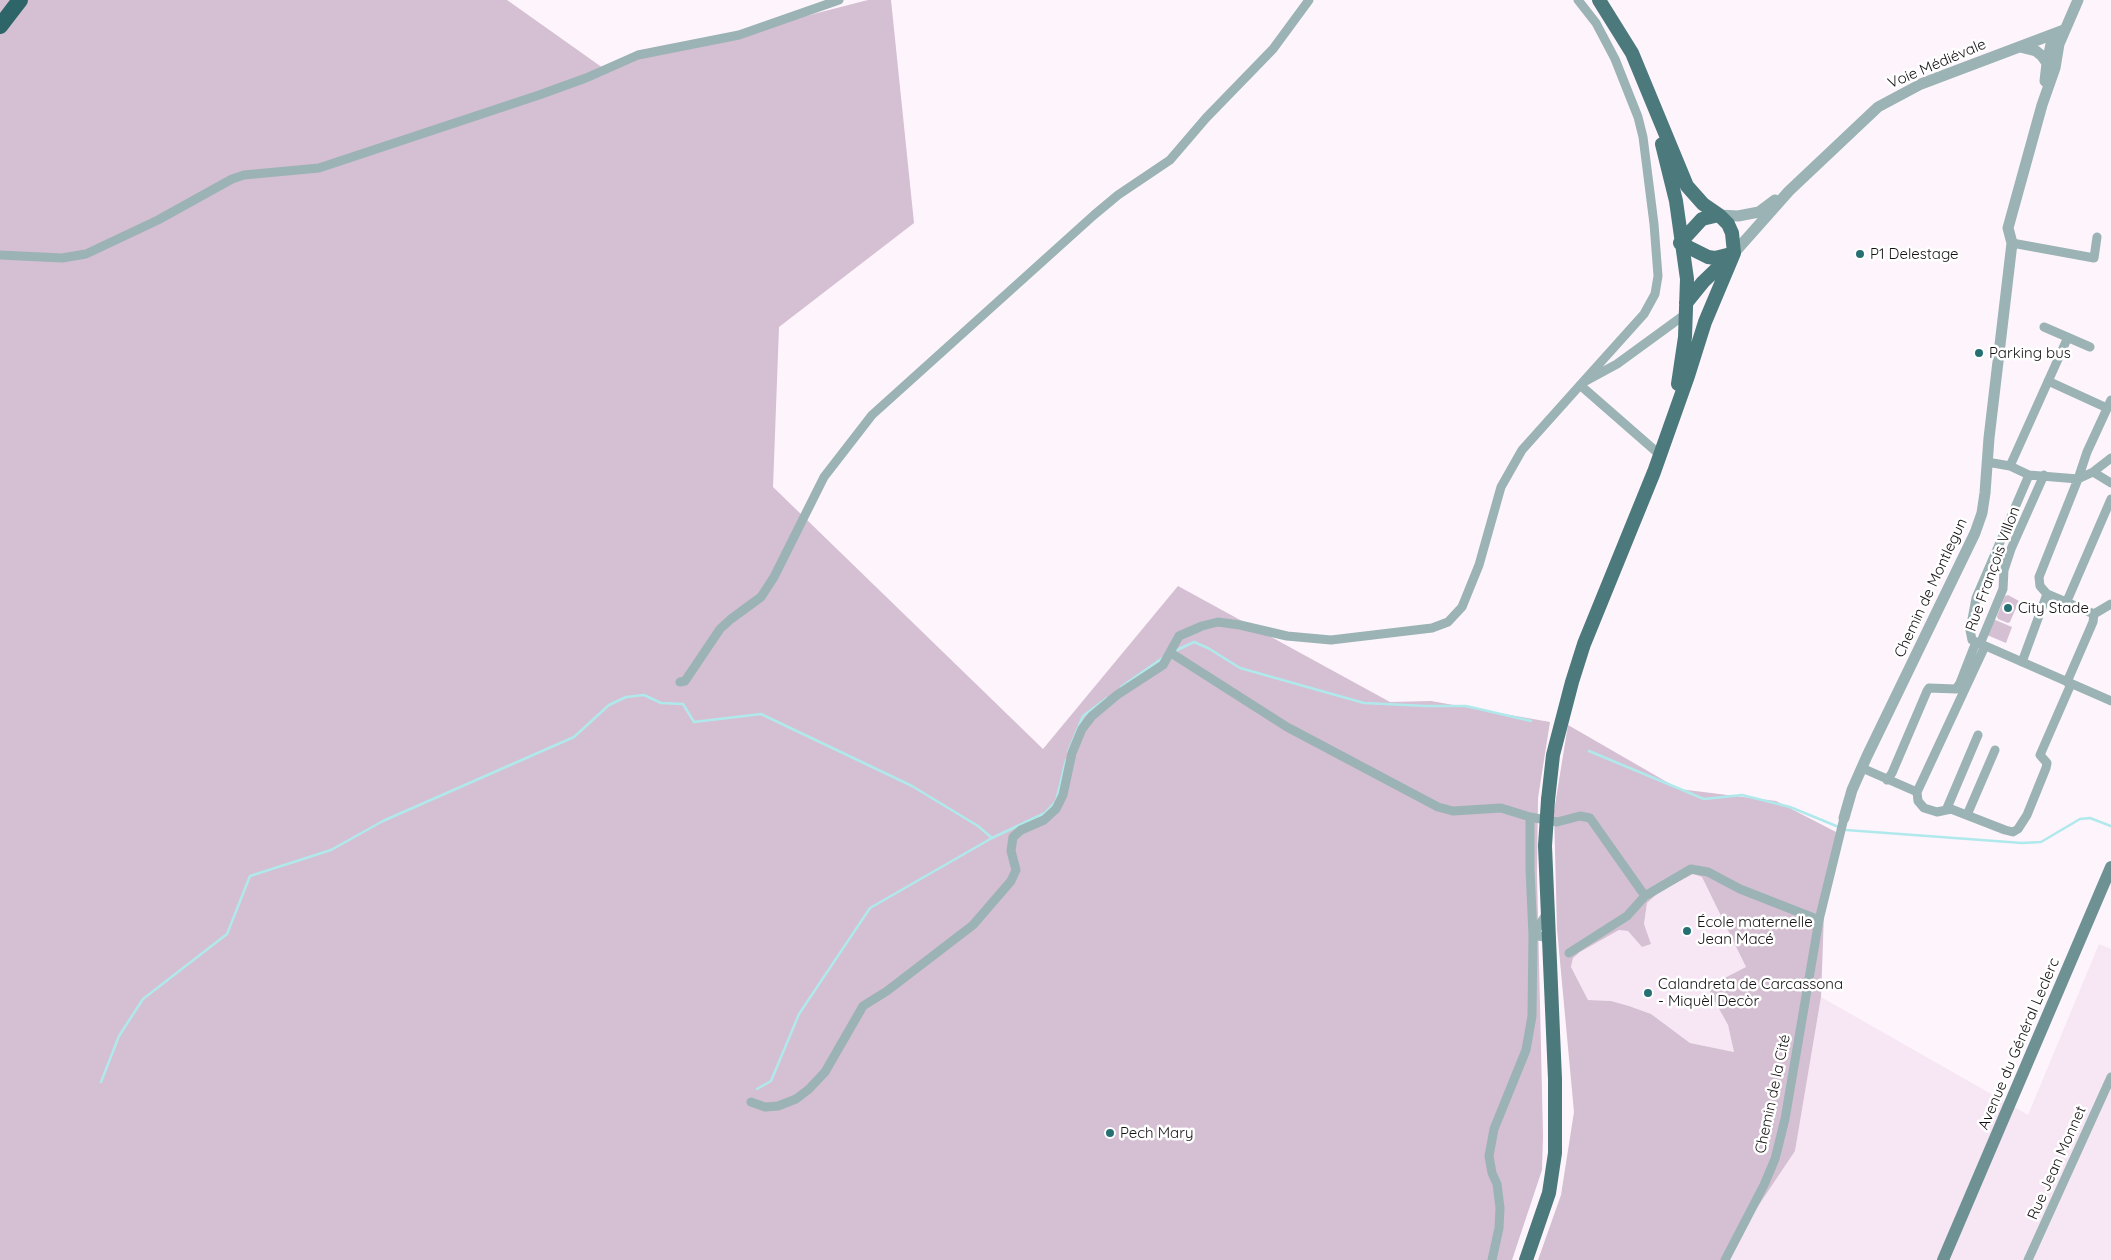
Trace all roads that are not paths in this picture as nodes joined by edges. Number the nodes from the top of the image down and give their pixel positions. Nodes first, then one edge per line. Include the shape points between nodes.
1 (20, 0) edge
2 (838, 0) edge
3 (1309, 0) edge
4 (1578, 0) edge
5 (1599, 0) edge
6 (2078, 0) edge
7 (0, 26) edge
8 (2059, 33) junction
9 (2020, 47) junction
10 (2047, 63) junction
11 (1652, 99) junction
12 (2042, 105) junction
13 (1789, 191) junction
14 (1720, 215) junction
15 (2097, 237) dead end
16 (1680, 243) junction
17 (2012, 243) junction
18 (1734, 253) junction
19 (0, 255) edge
20 (1687, 308) junction
21 (2044, 327) dead end
22 (2068, 337) junction
23 (2090, 347) dead end
24 (2048, 381) junction
25 (1581, 384) junction
26 (2109, 404) edge
27 (1659, 454) junction
28 (2111, 458) edge
29 (1987, 462) junction
30 (2010, 466) junction
31 (1654, 472) junction
32 (2092, 472) junction
33 (2029, 475) junction
34 (2044, 475) junction
35 (2078, 479) junction
36 (2111, 483) edge
37 (2111, 499) edge
38 (2047, 594) junction
39 (2067, 602) junction
40 (2111, 604) edge
41 (2094, 614) junction
42 (1978, 643) junction
43 (1171, 653) junction
44 (2022, 662) junction
45 (680, 682) dead end
46 (2069, 683) junction
47 (2111, 701) edge
48 (1978, 735) dead end
49 (1995, 750) dead end
50 (1862, 768) junction
51 (1887, 780) junction
52 (1917, 792) junction
53 (1947, 808) junction
54 (1968, 815) junction
55 (1530, 817) junction
56 (1844, 818) joint
57 (1839, 836) joint
58 (2111, 867) edge
59 (1645, 896) junction
60 (1548, 911) junction
61 (1819, 920) junction
62 (1533, 935) junction
63 (1549, 944) junction
64 (1569, 953) dead end
65 (2111, 1078) edge
66 (751, 1102) dead end
67 (1956, 1233) junction
68 (1492, 1260) edge
69 (1526, 1260) edge
70 (1725, 1260) edge
71 (1943, 1260) edge
72 (1947, 1260) edge
73 (2028, 1260) edge

1 - 7 highway
2 - 19 street via 739,35 638,55 539,95 320,168 232,179 158,220 86,254 62,258
3 - 45 street via 1273,49 1170,160 1094,214 872,415 824,478 774,577 761,596 720,629 685,680
4 - 25 street via 1596,23 1615,59 1640,124 1658,276 1655,294 1644,314
5 - 11 main road via 1632,53
6 - 8 street via 2073,15
8 - 9 street, Voie Médiévale
8 - 10 street, Chemin de Montlegun
8 - 12 street, Chemin de Montlegun via 2052,77
9 - 10 street via 2036,51
9 - 13 street, Voie Médiévale via 1920,84 1878,107
10 - 12 street, Chemin de Montlegun
11 - 14 main road via 1687,186 1703,204
11 - 16 main road via 1676,201
12 - 17 street, Chemin de Montlegun via 2008,228
13 - 14 street via 1759,212
13 - 18 street
14 - 16 main road via 1702,219
14 - 18 main road via 1732,233
15 - 17 street via 2094,258
16 - 18 main road via 1708,257
16 - 20 main road via 1687,279
17 - 29 street, Chemin de Montlegun
18 - 20 main road via 1703,282
18 - 31 main road via 1705,322
20 - 25 street via 1617,364
20 - 27 main road via 1679,380
21 - 22 street
22 - 23 street
22 - 24 street
24 - 26 street
24 - 30 street
25 - 27 street
25 - 43 street via 1522,450 1500,487 1479,565 1462,607 1448,622 1432,628 1331,640 1287,636 1218,622 1179,636
26 - 35 street
27 - 31 main road
28 - 32 street
29 - 30 street
29 - 50 street, Chemin de Montlegun via 1982,513 1974,533
30 - 33 street
31 - 60 main road, bridge via 1578,663 1553,755 1545,846
32 - 35 street
32 - 36 street
33 - 34 street
33 - 42 street via 1976,598 1970,630
34 - 35 street
34 - 42 street, Rue François Villon via 2011,549 2004,570 2003,589
35 - 38 street via 2039,577 2040,586
37 - 39 street
38 - 39 street
38 - 44 street
39 - 41 street
40 - 41 street
41 - 46 street
42 - 44 street
42 - 51 street via 1956,689 1930,688 1927,691
42 - 52 street
43 - 55 street via 1286,727 1438,807 1453,811 1501,808
43 - 66 street via 1162,665 1092,716 1082,729 1072,753 1063,795 1056,808 1044,820 1013,837 1011,851 1016,870 1011,881 973,925 864,1006 825,1072 809,1090 778,1106
44 - 46 street
46 - 47 street
46 - 54 street via 2040,755 2047,763 2018,829 2013,832
48 - 53 street
49 - 54 street
50 - 51 street
50 - 56 street, Chemin de Montlegun
51 - 52 street
52 - 53 street via 1918,801 1924,808 1937,812
53 - 54 street
55 - 59 street via 1558,822 1580,816 1590,818
55 - 62 street
56 - 57 street, Chemin de Montlegun
57 - 61 street, Chemin de la Cité
58 - 67 main road, Avenue du Général Leclerc
59 - 61 street via 1691,869 1708,872 1740,889
59 - 64 street via 1627,916
60 - 62 street
60 - 63 main road
61 - 70 street, Chemin de la Cité via 1785,1119 1774,1160
62 - 63 street via 1544,937
62 - 68 street via 1532,1016 1526,1050 1494,1129 1489,1156 1500,1208
63 - 69 main road via 1555,1154 1549,1193
65 - 73 street, Rue Jean Monnet
67 - 71 main road, Avenue du Général Leclerc
67 - 72 main road, Avenue du Général Leclerc

